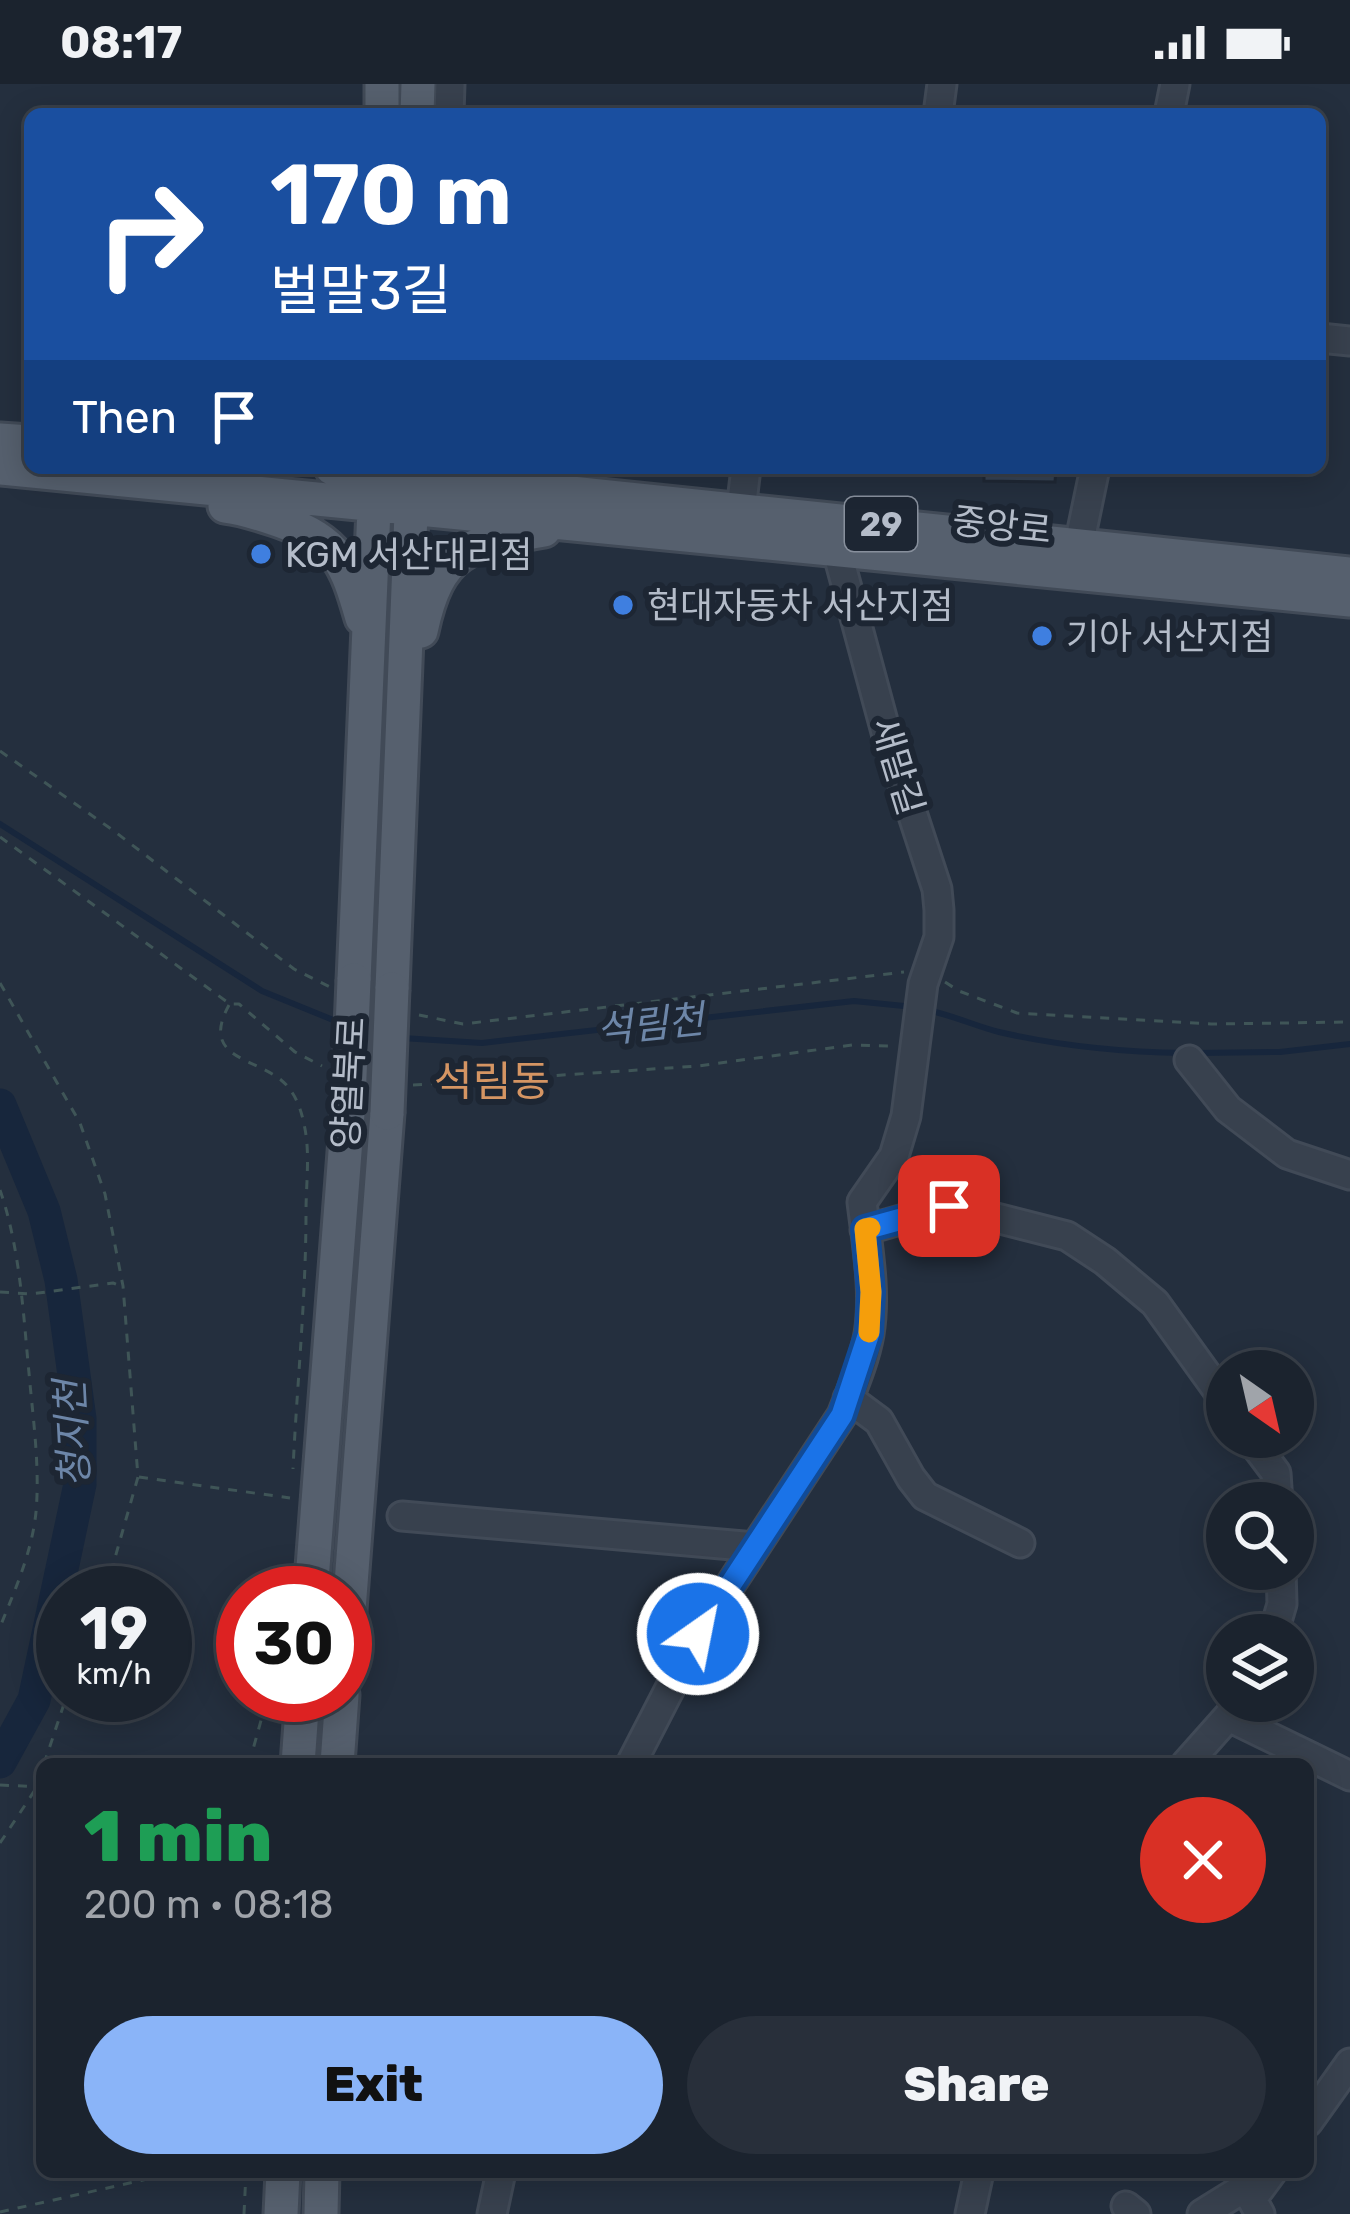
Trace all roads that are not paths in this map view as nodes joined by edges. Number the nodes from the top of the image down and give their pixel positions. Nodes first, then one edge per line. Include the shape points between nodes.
1 (61, 474) edge
2 (500, 474) edge
3 (745, 474) edge
4 (1094, 474) edge
5 (375, 481) edge
6 (412, 483) edge
7 (507, 485) junction
8 (193, 487) junction
9 (740, 510) junction
10 (586, 524) junction
11 (836, 547) junction
12 (1076, 558) junction
13 (1350, 574) edge
14 (1350, 600) edge
15 (408, 640) junction
16 (369, 642) junction
17 (1189, 1060) dead end
18 (1350, 1175) edge
19 (865, 1229) junction
20 (1206, 1374) edge
21 (848, 1398) junction
22 (402, 1516) dead end
23 (1020, 1543) dead end
24 (755, 1547) junction
25 (313, 1566) edge
26 (354, 1566) edge
27 (301, 1722) edge
28 (341, 1722) edge
29 (1223, 1722) edge
30 (1257, 1722) edge
31 (298, 1758) edge
32 (338, 1758) edge
33 (634, 1758) edge
34 (1191, 1758) edge
35 (1350, 1776) edge
36 (1350, 2063) edge
37 (1314, 2114) edge
38 (283, 2178) edge
39 (322, 2178) edge
40 (500, 2178) edge
41 (978, 2178) edge
42 (1269, 2178) edge
43 (1256, 2207) edge
44 (281, 2214) edge
45 (321, 2214) edge
46 (492, 2214) edge
47 (970, 2214) edge
48 (1202, 2214) edge

1 - 8 main road, 중앙로 / 29
2 - 7 main road
3 - 9 street
4 - 12 street
5 - 6 main road, 중앙로 / 29
5 - 8 main road, 중앙로 / 29
5 - 16 main road, 양열북로
6 - 7 main road, 중앙로 / 29
6 - 10 main road, 중앙로 / 29
6 - 15 main road, 양열북로
7 - 9 main road, 중앙로 / 29
8 - 16 main road via 200,503 266,516 327,542 346,566
9 - 12 main road, 중앙로 / 29
10 - 11 main road, 중앙로 / 29
10 - 15 main road via 510,536 456,556 429,593 420,638
11 - 12 main road, 중앙로 / 29
11 - 19 street, 새말길 via 937,889 939,937 925,977 906,1116 894,1156 862,1202
12 - 13 main road, 중앙로 / 29
12 - 14 main road, 중앙로 / 29
15 - 26 main road, 양열북로, bridge via 392,989 396,1098
16 - 25 main road, 양열북로, bridge via 345,985 349,1100
17 - 18 street via 1228,1109 1287,1154
19 - 20 street via 949,1206 1067,1236 1155,1303
19 - 21 street via 869,1333
21 - 23 street via 879,1421 926,1496
21 - 24 street
22 - 24 street
24 - 33 street via 698,1634
27 - 31 main road
28 - 32 main road
29 - 34 street
30 - 35 street
36 - 37 street
38 - 44 main road
39 - 45 main road
40 - 46 street
41 - 47 street
42 - 43 street
43 - 48 street via 1239,2191

